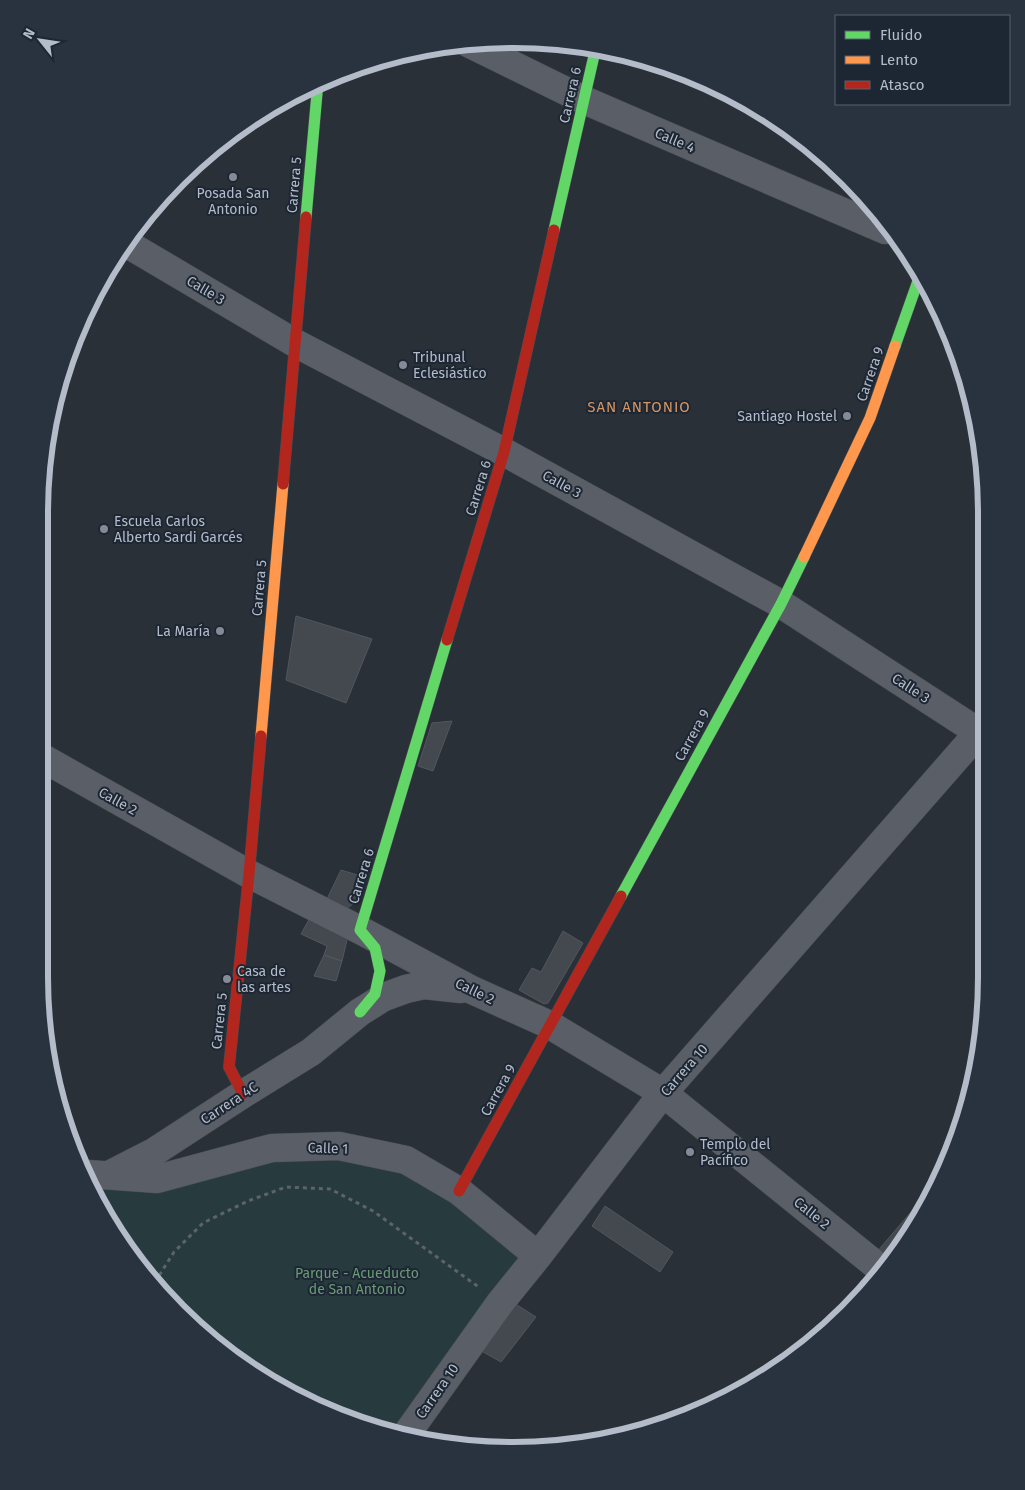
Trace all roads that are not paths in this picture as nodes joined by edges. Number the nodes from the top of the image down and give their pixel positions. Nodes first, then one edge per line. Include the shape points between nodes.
1 (479, 48) edge
2 (594, 55) edge
3 (317, 91) edge
4 (584, 100) junction
5 (880, 228) edge
6 (131, 246) edge
7 (917, 284) edge
8 (295, 343) junction
9 (504, 452) junction
10 (781, 604) junction
11 (978, 727) edge
12 (978, 738) edge
13 (48, 761) edge
14 (249, 874) junction
15 (360, 930) junction
16 (472, 990) junction
17 (360, 1012) junction
18 (550, 1025) junction
19 (663, 1093) junction
20 (243, 1094) junction
21 (97, 1180) edge
22 (459, 1191) junction
23 (538, 1256) junction
24 (877, 1266) edge
25 (409, 1431) edge

1 - 4 street, Calle 4
2 - 4 street, Carrera 6
3 - 8 street, Carrera 5
4 - 5 street, Calle 4
4 - 9 street, Carrera 6
6 - 8 street, Calle 3
7 - 10 street, Carrera 9 via 870,418
8 - 9 street, Calle 3
8 - 14 street, Carrera 5
9 - 10 street, Calle 3
9 - 15 street, Carrera 6
10 - 11 street, Calle 3
10 - 18 street, Carrera 9
12 - 19 street, Carrera 10
13 - 14 street, Calle 2
14 - 15 street, Calle 2
14 - 20 street, Carrera 5 via 229,1067
15 - 16 street, Calle 2
15 - 17 street, Carrera 4C via 375,948 380,971 375,994
16 - 17 street, Carrera 4C via 424,985 384,997
16 - 18 street, Calle 2
17 - 20 street, Carrera 4C via 311,1052
18 - 19 street, Calle 2
18 - 22 street, Carrera 9
19 - 23 street, Carrera 10
19 - 24 street, Calle 2
20 - 21 street, Carrera 4C via 154,1152
21 - 22 street, Calle 1 via 158,1179 272,1148 339,1146 406,1160
22 - 23 street, Calle 1
23 - 25 street, Carrera 10 via 500,1303

